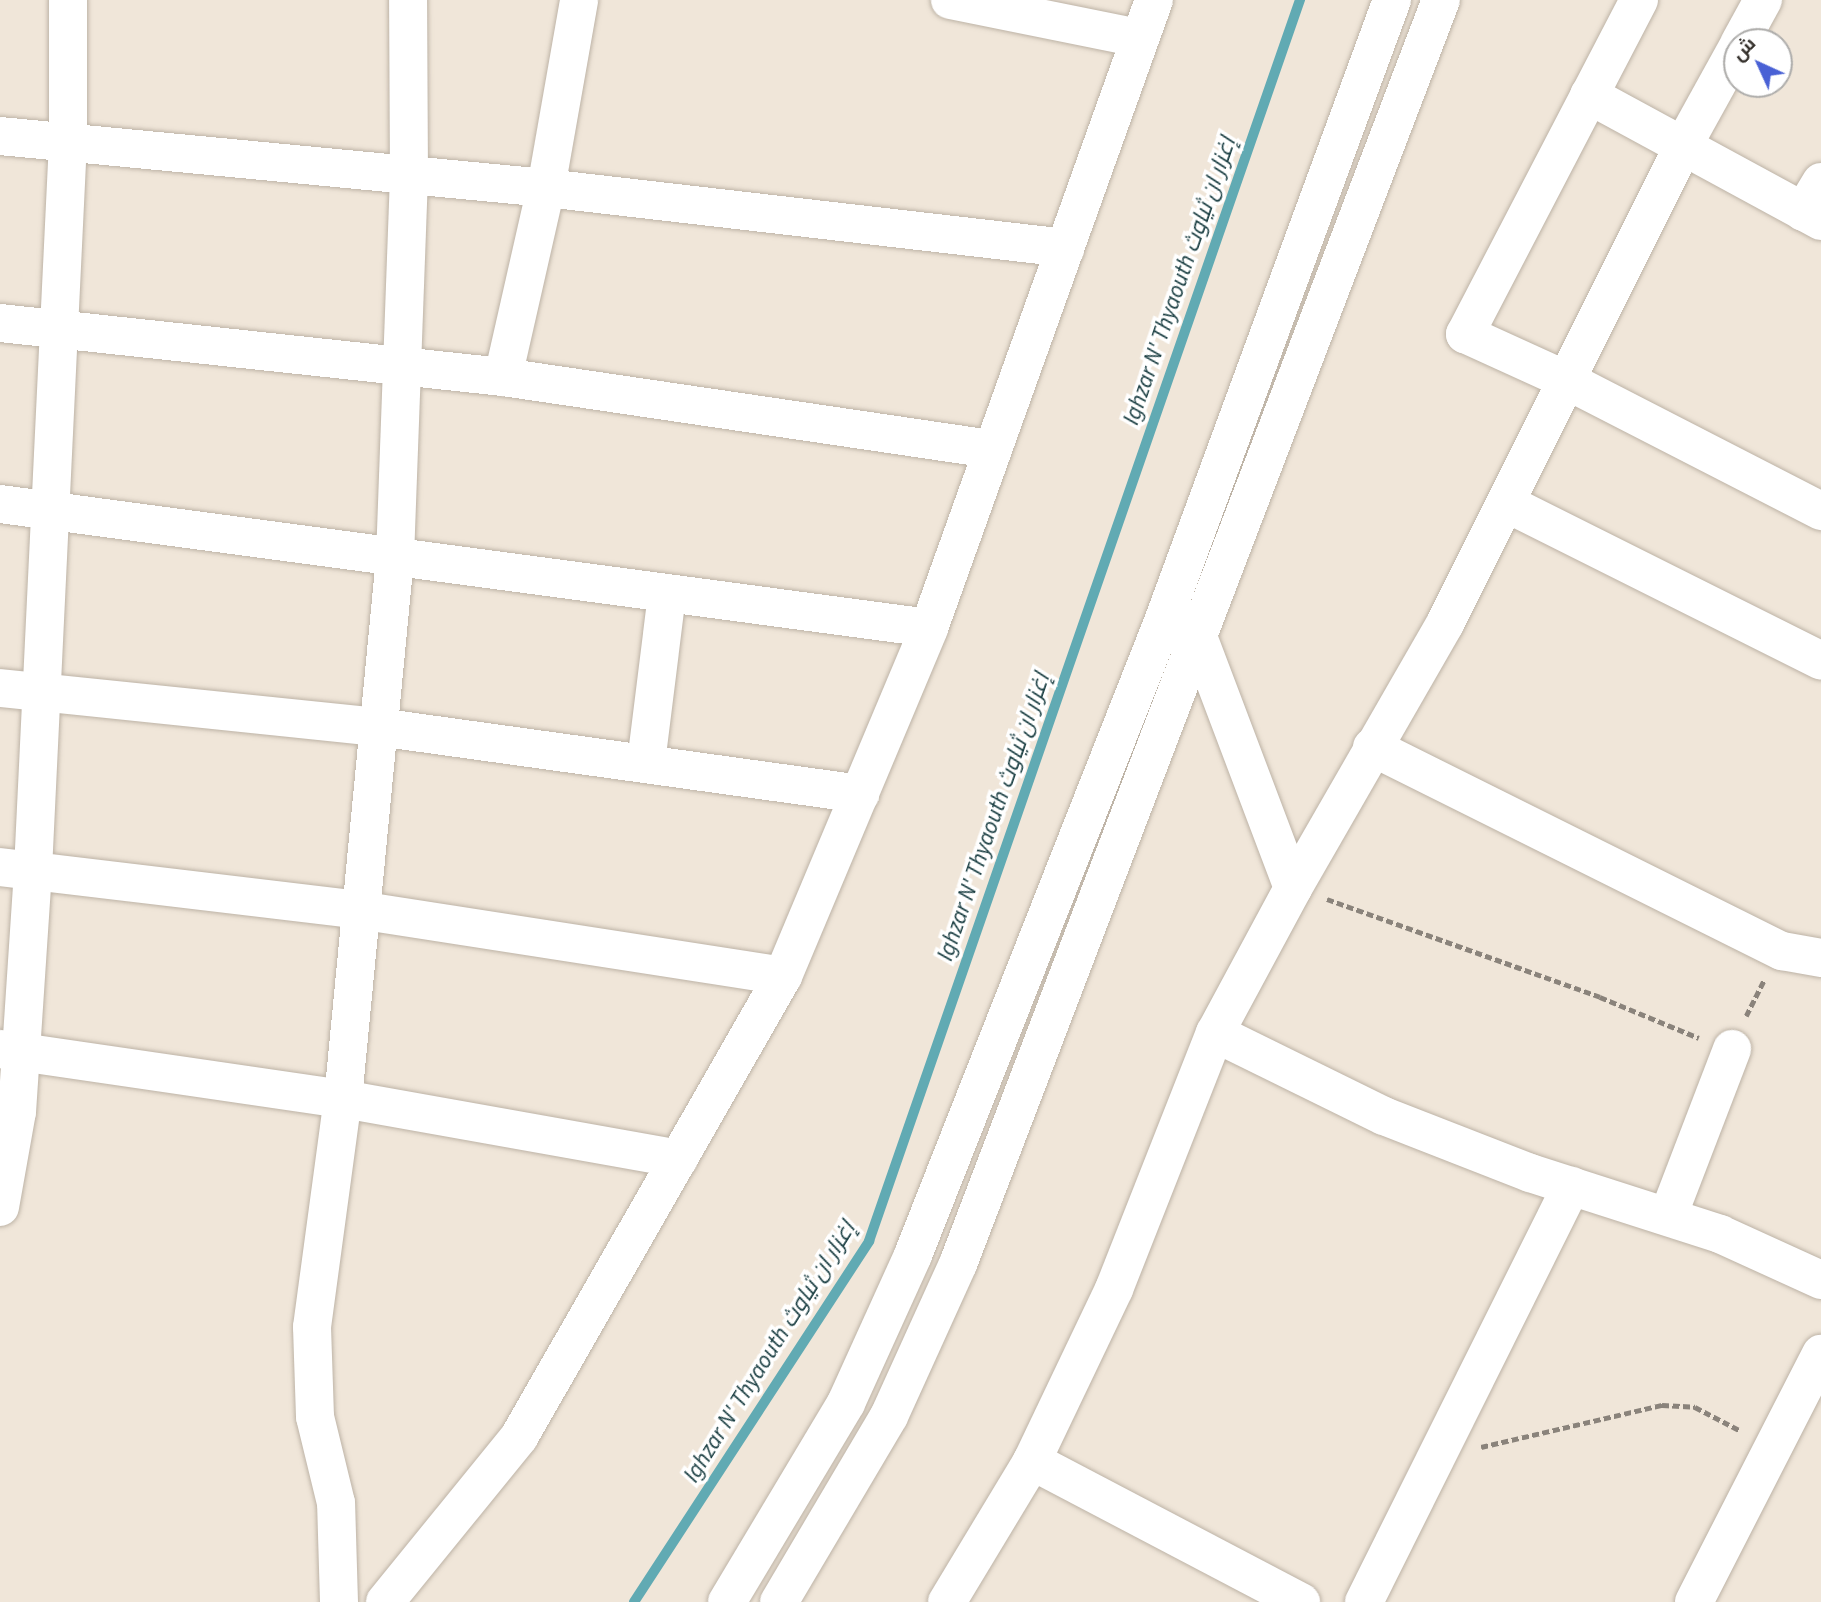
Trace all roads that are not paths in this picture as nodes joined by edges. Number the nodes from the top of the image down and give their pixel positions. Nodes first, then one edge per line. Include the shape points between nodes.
1 (68, 0) edge
2 (408, 0) edge
3 (579, 0) edge
4 (950, 0) edge
5 (1154, 0) edge
6 (1392, 0) edge
7 (1441, 0) edge
8 (1639, 0) edge
9 (1755, 3) edge
10 (1019, 6) edge
11 (1745, 28) edge
12 (1139, 38) junction
13 (1723, 73) edge
14 (1590, 95) junction
15 (0, 136) edge
16 (68, 142) junction
17 (1684, 144) junction
18 (409, 177) junction
19 (546, 188) junction
20 (1815, 205) edge
21 (1066, 248) junction
22 (0, 323) edge
23 (59, 330) junction
24 (401, 365) junction
25 (503, 377) junction
26 (1566, 380) junction
27 (993, 449) junction
28 (1506, 503) junction
29 (0, 504) edge
30 (48, 509) junction
31 (1821, 511) edge
32 (395, 558) junction
33 (667, 594) junction
34 (929, 628) junction
35 (1197, 634) junction
36 (1821, 661) edge
37 (0, 688) edge
38 (43, 692) junction
39 (378, 727) junction
40 (1372, 747) junction
41 (646, 763) junction
42 (860, 794) junction
43 (17, 868) edge
44 (1293, 888) junction
45 (358, 911) junction
46 (1821, 958) edge
47 (783, 976) junction
48 (1215, 1034) junction
49 (1732, 1049) road end
50 (11, 1050) edge
51 (343, 1099) junction
52 (679, 1160) junction
53 (1571, 1186) junction
54 (0, 1207) edge
55 (1668, 1216) junction
56 (1821, 1280) edge
57 (1821, 1354) edge
58 (1032, 1461) junction
59 (339, 1602) edge
60 (385, 1602) edge
61 (727, 1602) edge
62 (779, 1602) edge
63 (947, 1602) edge
64 (1301, 1602) edge
65 (1364, 1602) edge
66 (1694, 1602) edge

1 - 16 street
2 - 18 street
3 - 19 street
4 - 10 street
5 - 12 street
6 - 61 street via 1164,619 913,1255 846,1403
7 - 35 street
8 - 14 street
9 - 11 street
10 - 12 street
12 - 21 street
13 - 17 street
14 - 17 street
14 - 26 street via 1465,334
15 - 16 street
16 - 18 street
16 - 23 street
17 - 20 street
17 - 26 street
18 - 19 street
18 - 24 street
19 - 21 street
19 - 25 street
21 - 27 street
22 - 23 street
23 - 24 street
23 - 30 street
24 - 25 street
24 - 32 street
25 - 27 street
26 - 28 street
26 - 31 street
27 - 34 street
28 - 36 street
28 - 40 street via 1445,624
29 - 30 street
30 - 32 street
30 - 38 street
32 - 33 street
32 - 39 street
33 - 34 street
33 - 41 street
34 - 42 street
35 - 44 street
35 - 62 street via 926,1337 866,1458
37 - 38 street
38 - 39 street
38 - 43 street
39 - 41 street
39 - 45 street
40 - 44 street
40 - 46 street via 1782,951
41 - 42 street
42 - 47 street
43 - 45 street
43 - 50 street
44 - 48 street
45 - 47 street
45 - 51 street
47 - 52 street
48 - 53 street via 1384,1116
48 - 58 street via 1114,1289
49 - 55 street
50 - 51 street
50 - 54 street via 8,1185
51 - 52 street
51 - 59 street via 312,1326 315,1417 336,1503
52 - 60 street via 519,1437
53 - 55 street
53 - 65 street
55 - 56 street
57 - 66 street
58 - 63 street
58 - 64 street

